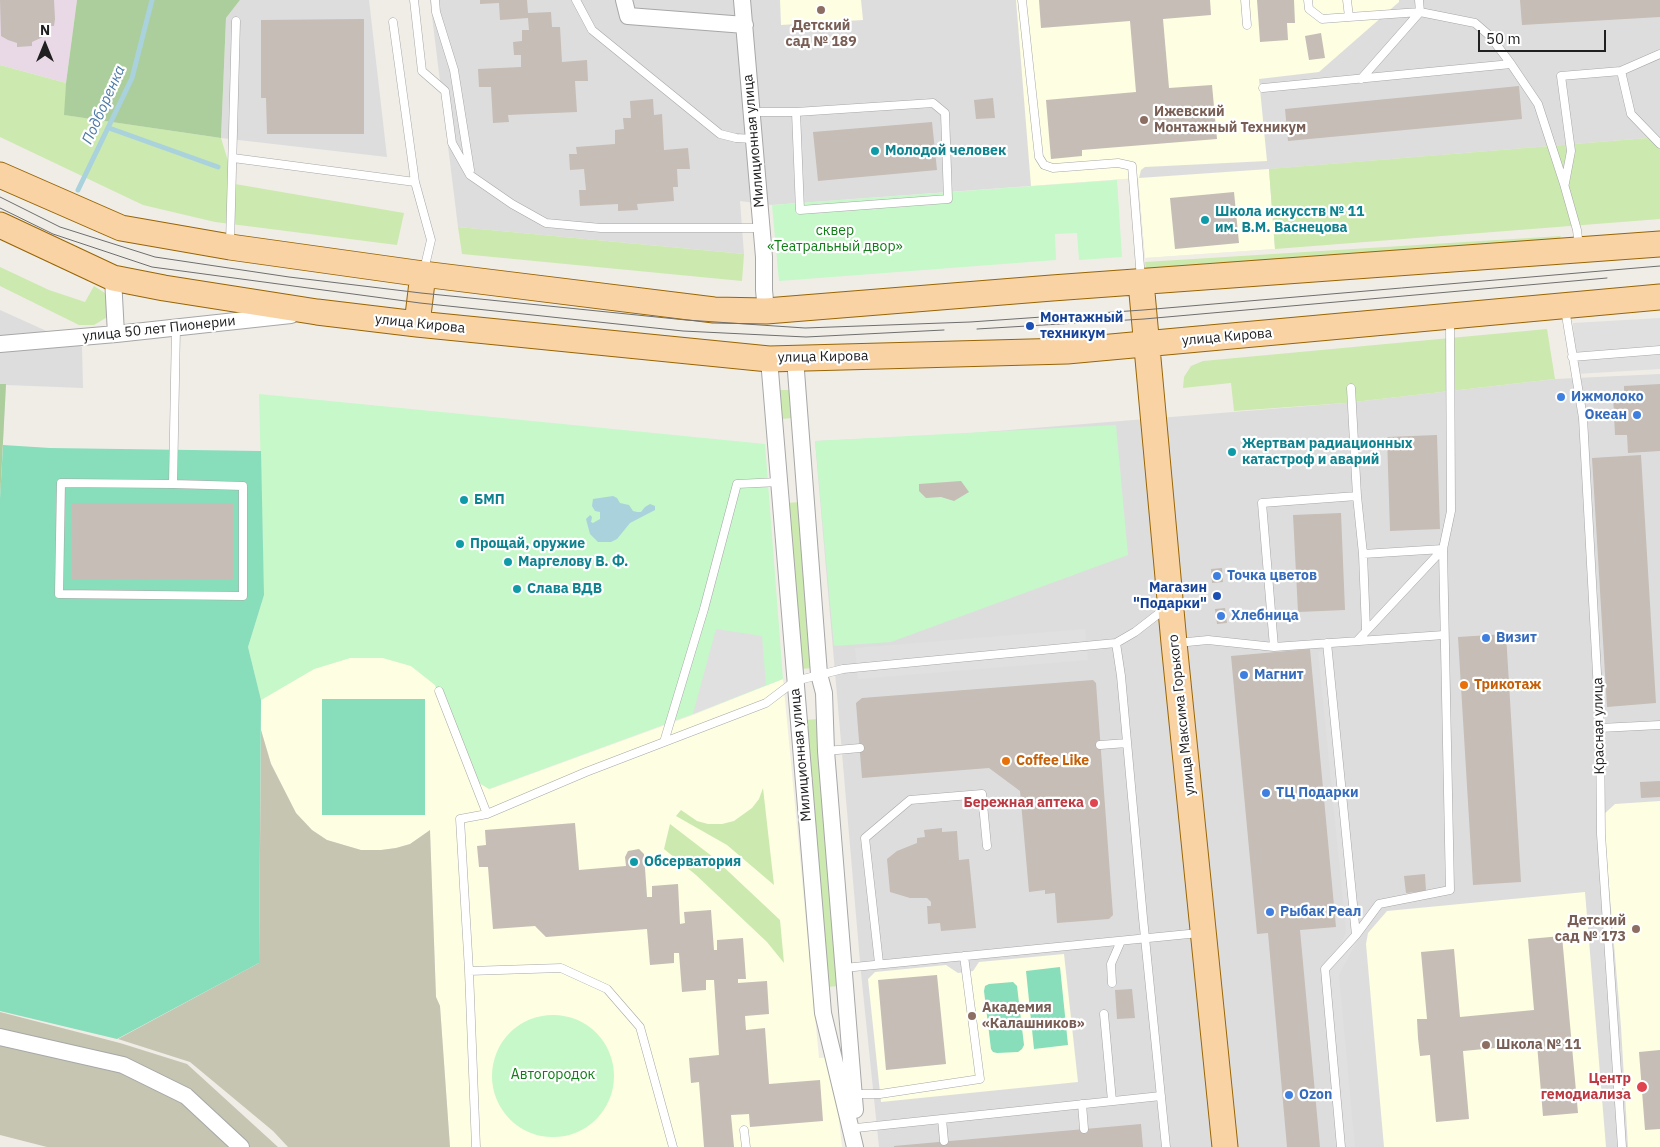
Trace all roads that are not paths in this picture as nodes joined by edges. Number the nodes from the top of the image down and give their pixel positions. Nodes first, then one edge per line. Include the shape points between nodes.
1 (414, 0) edge
2 (435, 0) edge
3 (576, 0) edge
4 (624, 0) edge
5 (742, 0) edge
6 (1022, 0) edge
7 (1245, 0) edge
8 (1308, 0) edge
9 (1347, 0) edge
10 (1419, 0) edge
11 (1420, 12) junction
12 (1349, 17) junction
13 (236, 21) dead end
14 (393, 22) dead end
15 (745, 25) junction
16 (1247, 25) dead end
17 (1660, 54) edge
18 (1511, 64) junction
19 (1621, 71) junction
20 (1362, 79) junction
21 (1263, 88) dead end
22 (751, 112) junction
23 (796, 112) junction
24 (753, 139) junction
25 (1660, 144) edge
26 (233, 158) junction
27 (0, 175) edge
28 (470, 175) junction
29 (415, 182) junction
30 (1564, 184) junction
31 (0, 225) edge
32 (761, 228) junction
33 (1660, 244) edge
34 (230, 248) junction
35 (1580, 250) junction
36 (423, 274) junction
37 (113, 278) junction
38 (1141, 282) junction
39 (1660, 297) edge
40 (1564, 306) junction
41 (766, 311) junction
42 (317, 312) junction
43 (1450, 316) junction
44 (417, 324) junction
45 (176, 328) junction
46 (116, 334) junction
47 (0, 344) edge
48 (1146, 345) junction
49 (1660, 350) edge
50 (1572, 357) junction
51 (795, 358) junction
52 (769, 359) junction
53 (1351, 388) dead end
54 (779, 482) junction
55 (173, 484) junction
56 (1357, 496) junction
57 (1443, 549) junction
58 (1364, 554) junction
59 (1171, 604) junction
60 (1366, 630) junction
61 (1444, 635) junction
62 (1357, 641) junction
63 (1116, 643) junction
64 (1174, 643) junction
65 (1327, 643) junction
66 (1274, 647) junction
67 (819, 674) junction
68 (795, 681) junction
69 (439, 691) dead end
70 (1660, 725) edge
71 (1600, 728) junction
72 (664, 742) junction
73 (1127, 743) junction
74 (1100, 745) dead end
75 (860, 748) dead end
76 (826, 751) junction
77 (487, 814) junction
78 (987, 846) dead end
79 (1204, 933) junction
80 (1356, 935) junction
81 (1145, 939) junction
82 (1121, 941) junction
83 (964, 956) junction
84 (879, 963) junction
85 (844, 968) junction
86 (469, 971) junction
87 (1112, 983) dead end
88 (1104, 1014) dead end
89 (0, 1036) edge
90 (854, 1094) junction
91 (1161, 1096) junction
92 (1112, 1101) junction
93 (1082, 1104) junction
94 (942, 1119) junction
95 (856, 1128) junction
96 (1084, 1129) dead end
97 (744, 1130) dead end
98 (944, 1141) dead end
99 (241, 1147) edge
100 (476, 1147) edge
101 (673, 1147) edge
102 (746, 1147) edge
103 (856, 1147) edge
104 (1166, 1147) edge
105 (1225, 1147) edge
106 (1341, 1147) edge
107 (1622, 1147) edge

1 - 28 lane via 422,71 445,91 452,143
2 - 28 lane via 454,70
3 - 24 lane via 592,30 720,134
4 - 15 street via 628,16
5 - 15 street, Милиционная улица
6 - 38 lane via 1039,157 1044,165 1053,168 1118,163 1132,166
7 - 16 lane
8 - 12 lane via 1309,9 1322,19
9 - 12 lane
10 - 11 lane
11 - 12 lane
11 - 18 lane via 1475,23 1490,36
11 - 20 lane
13 - 26 lane
14 - 29 lane
15 - 22 street, Милиционная улица
17 - 19 lane
18 - 20 lane
18 - 30 lane via 1538,104
19 - 25 lane via 1631,114
19 - 30 lane via 1562,76 1571,151
20 - 21 lane
22 - 23 lane
22 - 24 street, Милиционная улица
23 - 23 lane via 933,103 945,112 948,199 800,210
24 - 32 street, Милиционная улица
26 - 29 lane
26 - 34 lane
27 - 34 main road via 121,228
28 - 32 lane via 546,223 600,228
29 - 36 lane via 431,240
30 - 35 lane
31 - 37 main road, улица Кирова
32 - 41 street, Милиционная улица
33 - 35 main road
34 - 36 main road
35 - 38 main road
36 - 41 main road via 714,310
36 - 44 main road
37 - 42 main road, улица Кирова
37 - 46 street
38 - 41 main road
38 - 48 main road, улица Максима Горького
39 - 40 main road, улица Кирова
40 - 43 main road, улица Кирова
40 - 50 lane, Красная улица
42 - 44 main road, улица Кирова
42 - 45 street, улица 50 лет Пионерии
43 - 48 main road, улица Кирова
43 - 57 lane via 1451,512
44 - 52 main road, улица Кирова
45 - 46 street, улица 50 лет Пионерии
45 - 55 lane
46 - 47 street, улица 50 лет Пионерии
48 - 51 main road, улица Кирова via 1067,351
48 - 59 main road, улица Максима Горького
49 - 50 lane
50 - 71 lane, Красная улица via 1583,418
51 - 52 main road, улица Кирова
51 - 67 street, Милиционная улица
52 - 54 street, Милиционная улица
53 - 56 lane
54 - 68 street, Милиционная улица
54 - 72 lane via 737,484
55 - 55 lane via 243,486 243,596 59,594 61,483
56 - 58 lane
56 - 66 lane via 1262,503
57 - 58 lane
57 - 60 lane
57 - 61 lane
58 - 60 lane
59 - 63 lane
59 - 64 main road, улица Максима Горького
60 - 62 lane
61 - 62 lane
61 - 80 lane via 1450,890 1379,904
62 - 65 lane
63 - 67 lane
63 - 73 lane
64 - 66 lane via 1208,640
64 - 79 main road, улица Максима Горького
65 - 66 lane
65 - 80 lane
67 - 68 lane
67 - 76 street, Милиционная улица via 824,693
68 - 72 lane via 766,702
68 - 103 street, Милиционная улица via 823,1013
69 - 77 lane
70 - 71 lane
71 - 107 lane, Красная улица via 1601,834
72 - 77 lane
73 - 74 lane
73 - 81 lane
75 - 76 lane
76 - 85 street, Милиционная улица
77 - 86 lane via 460,819
78 - 84 lane via 982,794 910,800 865,838
79 - 81 lane
79 - 105 main road, улица Максима Горького
80 - 106 lane via 1325,968
81 - 82 lane
81 - 91 lane
82 - 83 lane
82 - 87 lane via 1111,964
83 - 84 lane
83 - 90 lane via 980,1079 880,1094
84 - 85 lane
85 - 90 street, Милиционная улица
86 - 100 lane
86 - 101 lane via 561,968 607,989 640,1027
88 - 92 lane
89 - 99 street via 122,1065 186,1096
90 - 95 street, Милиционная улица
91 - 92 lane
91 - 104 lane
92 - 93 lane
93 - 94 lane
93 - 96 lane
94 - 95 lane
94 - 98 lane
95 - 103 street, Милиционная улица
97 - 102 lane

